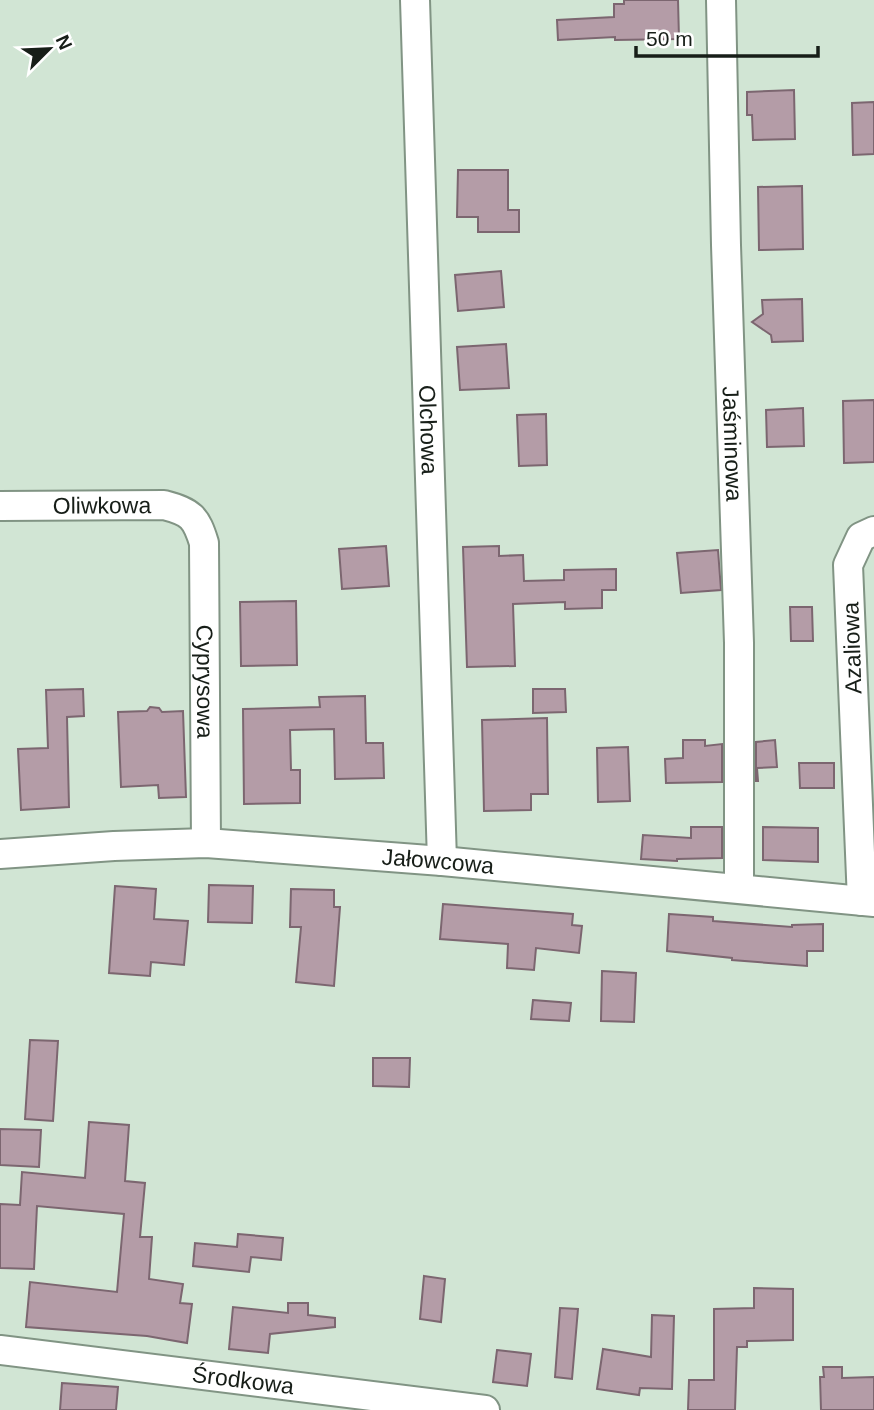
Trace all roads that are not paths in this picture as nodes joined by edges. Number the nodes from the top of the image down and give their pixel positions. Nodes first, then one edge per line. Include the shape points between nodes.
1 (415, 0) edge
2 (721, 0) edge
3 (0, 506) edge
4 (197, 521) joint
5 (874, 531) edge
6 (206, 843) junction
7 (0, 854) edge
8 (442, 861) junction
9 (739, 888) junction
10 (868, 902) edge
11 (0, 1350) edge
12 (485, 1410) edge

1 - 8 street, Olchowa
2 - 9 street, Jaśminowa via 738,643
3 - 4 street, Oliwkowa via 164,505 183,509
4 - 6 street, Cyprysowa via 204,543
5 - 10 street, Azaliowa via 861,537 848,565
6 - 7 street, Jałowcowa
6 - 8 street, Jałowcowa
8 - 9 street, Jałowcowa
9 - 10 street, Jałowcowa
11 - 12 street, Środkowa

